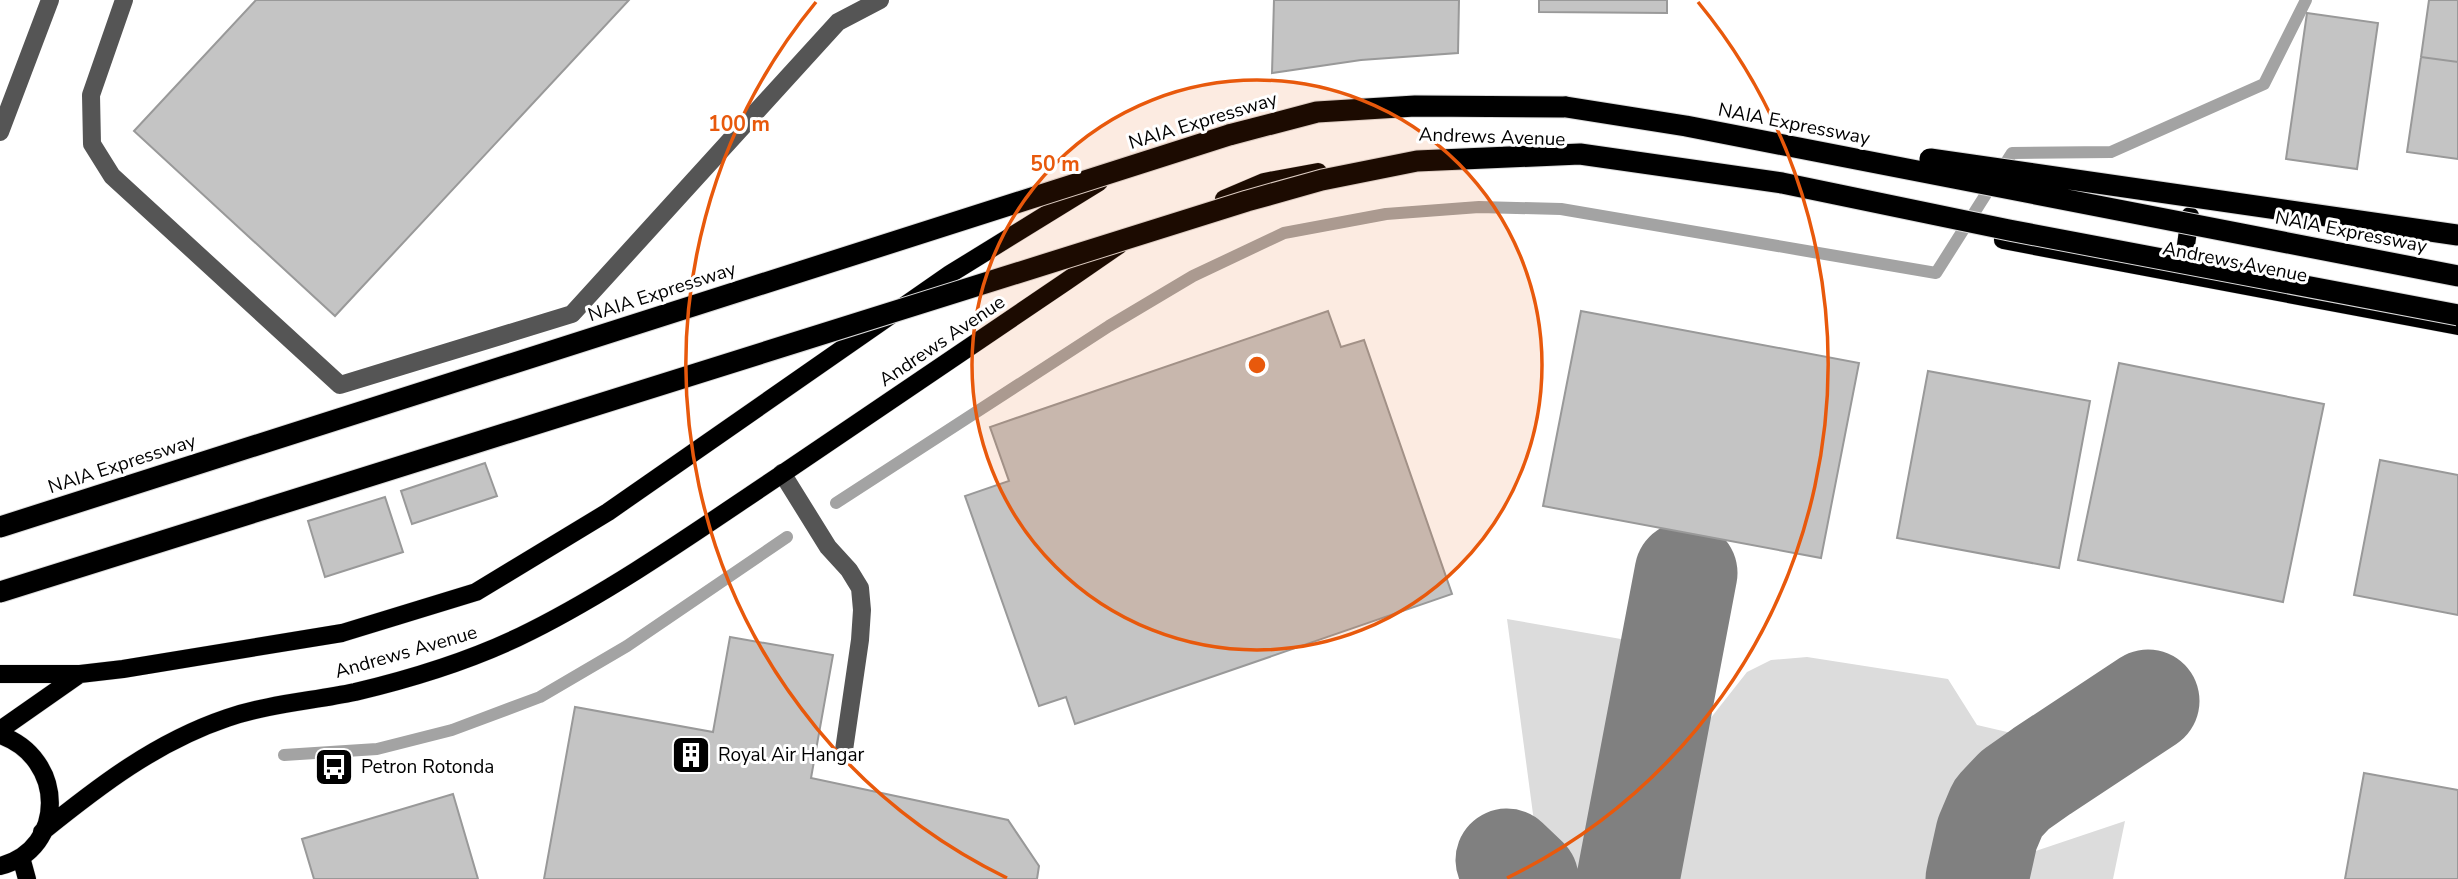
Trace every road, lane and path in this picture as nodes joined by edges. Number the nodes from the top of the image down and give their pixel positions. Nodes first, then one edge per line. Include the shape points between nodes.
1 (50, 0) edge
2 (124, 0) edge
3 (880, 0) edge
4 (1566, 107) junction
5 (0, 132) edge
6 (1978, 173) dead end
7 (2023, 184) dead end
8 (2190, 216) junction
9 (1937, 225) dead end
10 (2458, 235) edge
11 (2003, 240) dead end
12 (2458, 268) edge
13 (2182, 274) junction
14 (2458, 276) edge
15 (2458, 314) edge
16 (2458, 326) edge
17 (782, 473) junction
18 (0, 527) edge
19 (0, 593) edge
20 (0, 674) edge
21 (80, 674) junction
22 (0, 732) edge
23 (843, 757) dead end
24 (42, 832) junction
25 (21, 857) junction
26 (0, 866) edge
27 (27, 879) edge

1 - 5 street
2 - 3 street via 91,95 92,144 112,176 340,385 572,314 838,22
4 - 10 highway, bridge
4 - 14 highway, NAIA Expressway, bridge via 1686,126
4 - 18 highway, NAIA Expressway, bridge via 1415,106 1317,112 1229,135
6 - 21 main road, Andrews Avenue via 1585,101 1397,97 1317,106 1250,124 1105,178 950,274 608,512 477,592 342,633
7 - 8 main road, Andrews Avenue
8 - 12 main road, Andrews Avenue
8 - 13 main road
9 - 17 main road, Andrews Avenue via 1780,190 1578,162 1414,153 1264,183 1124,241
11 - 13 main road, Andrews Avenue
13 - 16 main road, Andrews Avenue
15 - 19 highway, bridge via 1782,183 1580,154 1417,161 1247,201
17 - 23 street via 860,589 860,640
17 - 24 main road, Andrews Avenue via 619,583 529,632 466,660 355,691 226,718 136,761
20 - 21 main road, Andrews Avenue
21 - 22 main road
22 - 24 main road, Andrews Avenue via 24,747 43,771 50,802
24 - 25 main road, Andrews Avenue
25 - 26 main road, Andrews Avenue
25 - 27 main road

